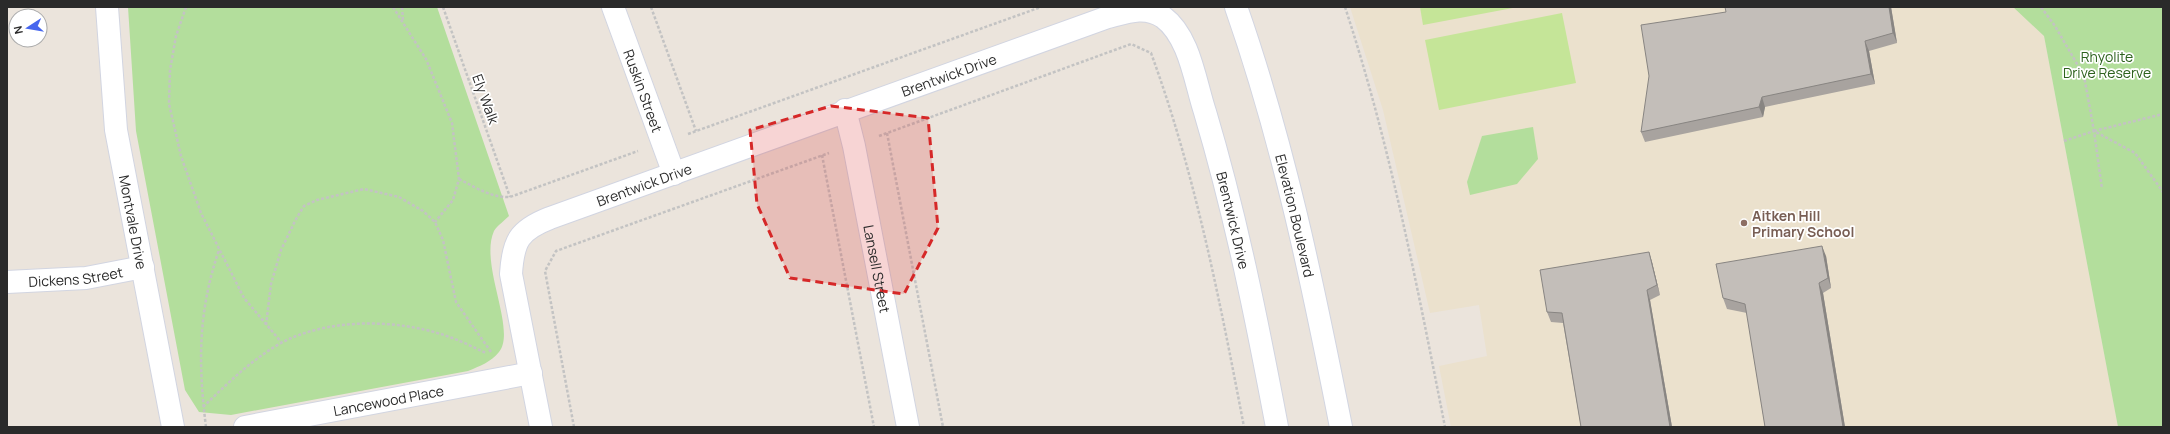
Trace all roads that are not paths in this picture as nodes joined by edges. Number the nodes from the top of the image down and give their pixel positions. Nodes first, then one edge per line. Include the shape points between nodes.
1 (613, 7) edge
2 (1236, 7) edge
3 (108, 10) edge
4 (845, 110) junction
5 (674, 174) junction
6 (143, 267) junction
7 (7, 282) edge
8 (531, 373) junction
9 (173, 427) edge
10 (245, 427) edge
11 (541, 427) edge
12 (908, 427) edge
13 (1277, 427) edge
14 (1341, 427) edge

1 - 5 street, Ruskin Street
2 - 14 street, Elevation Boulevard via 1267,101 1296,208
3 - 6 street, Montvale Drive via 116,130
4 - 5 street, Brentwick Drive
4 - 12 street, Lansell Street
4 - 13 street, Brentwick Drive via 1132,10 1149,10 1162,17 1175,30 1186,51 1214,144 1237,230
5 - 8 street, Brentwick Drive via 536,223 523,232 512,255 511,274
6 - 7 street, Dickens Street via 86,278
6 - 9 street, Montvale Drive
8 - 10 street, Lancewood Place
8 - 11 street, Brentwick Drive

